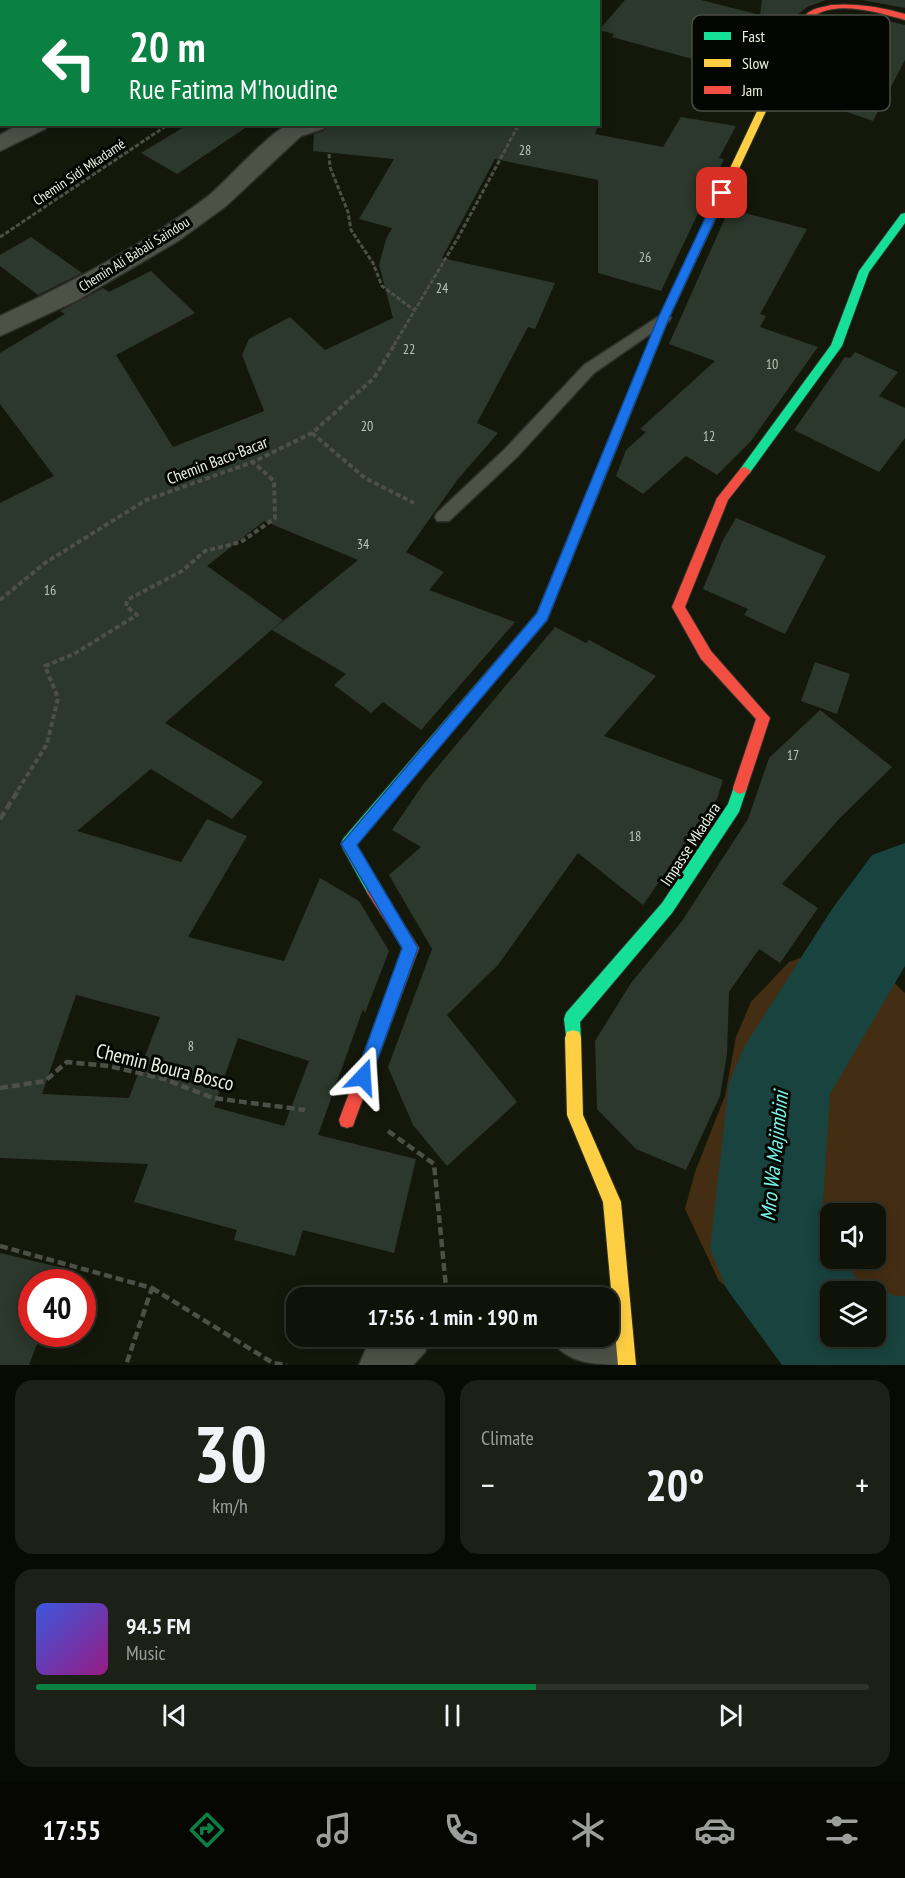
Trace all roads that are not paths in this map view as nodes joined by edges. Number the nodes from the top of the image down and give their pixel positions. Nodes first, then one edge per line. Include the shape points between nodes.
1 (810, 15) edge
2 (905, 16) edge
3 (761, 111) edge
4 (33, 126) edge
5 (311, 126) edge
6 (0, 144) edge
7 (905, 216) edge
8 (664, 318) junction
9 (0, 327) edge
10 (443, 517) road end
11 (347, 1120) road end
12 (399, 1347) edge
13 (586, 1347) edge
14 (382, 1365) edge
15 (610, 1365) edge
16 (627, 1365) edge

1 - 2 street via 824,8 849,6
3 - 8 street
4 - 6 street
5 - 9 street, Chemin Ali Babali Saindou via 293,131 217,201 170,235 67,295
7 - 16 street, Impasse Mkadara via 864,271 836,346 723,498 678,607 706,656 763,718 734,807 668,908 572,1019 574,1116 612,1203
8 - 10 lane via 589,369 511,453
8 - 11 street via 542,616 348,844 411,948
12 - 14 street
13 - 15 street

